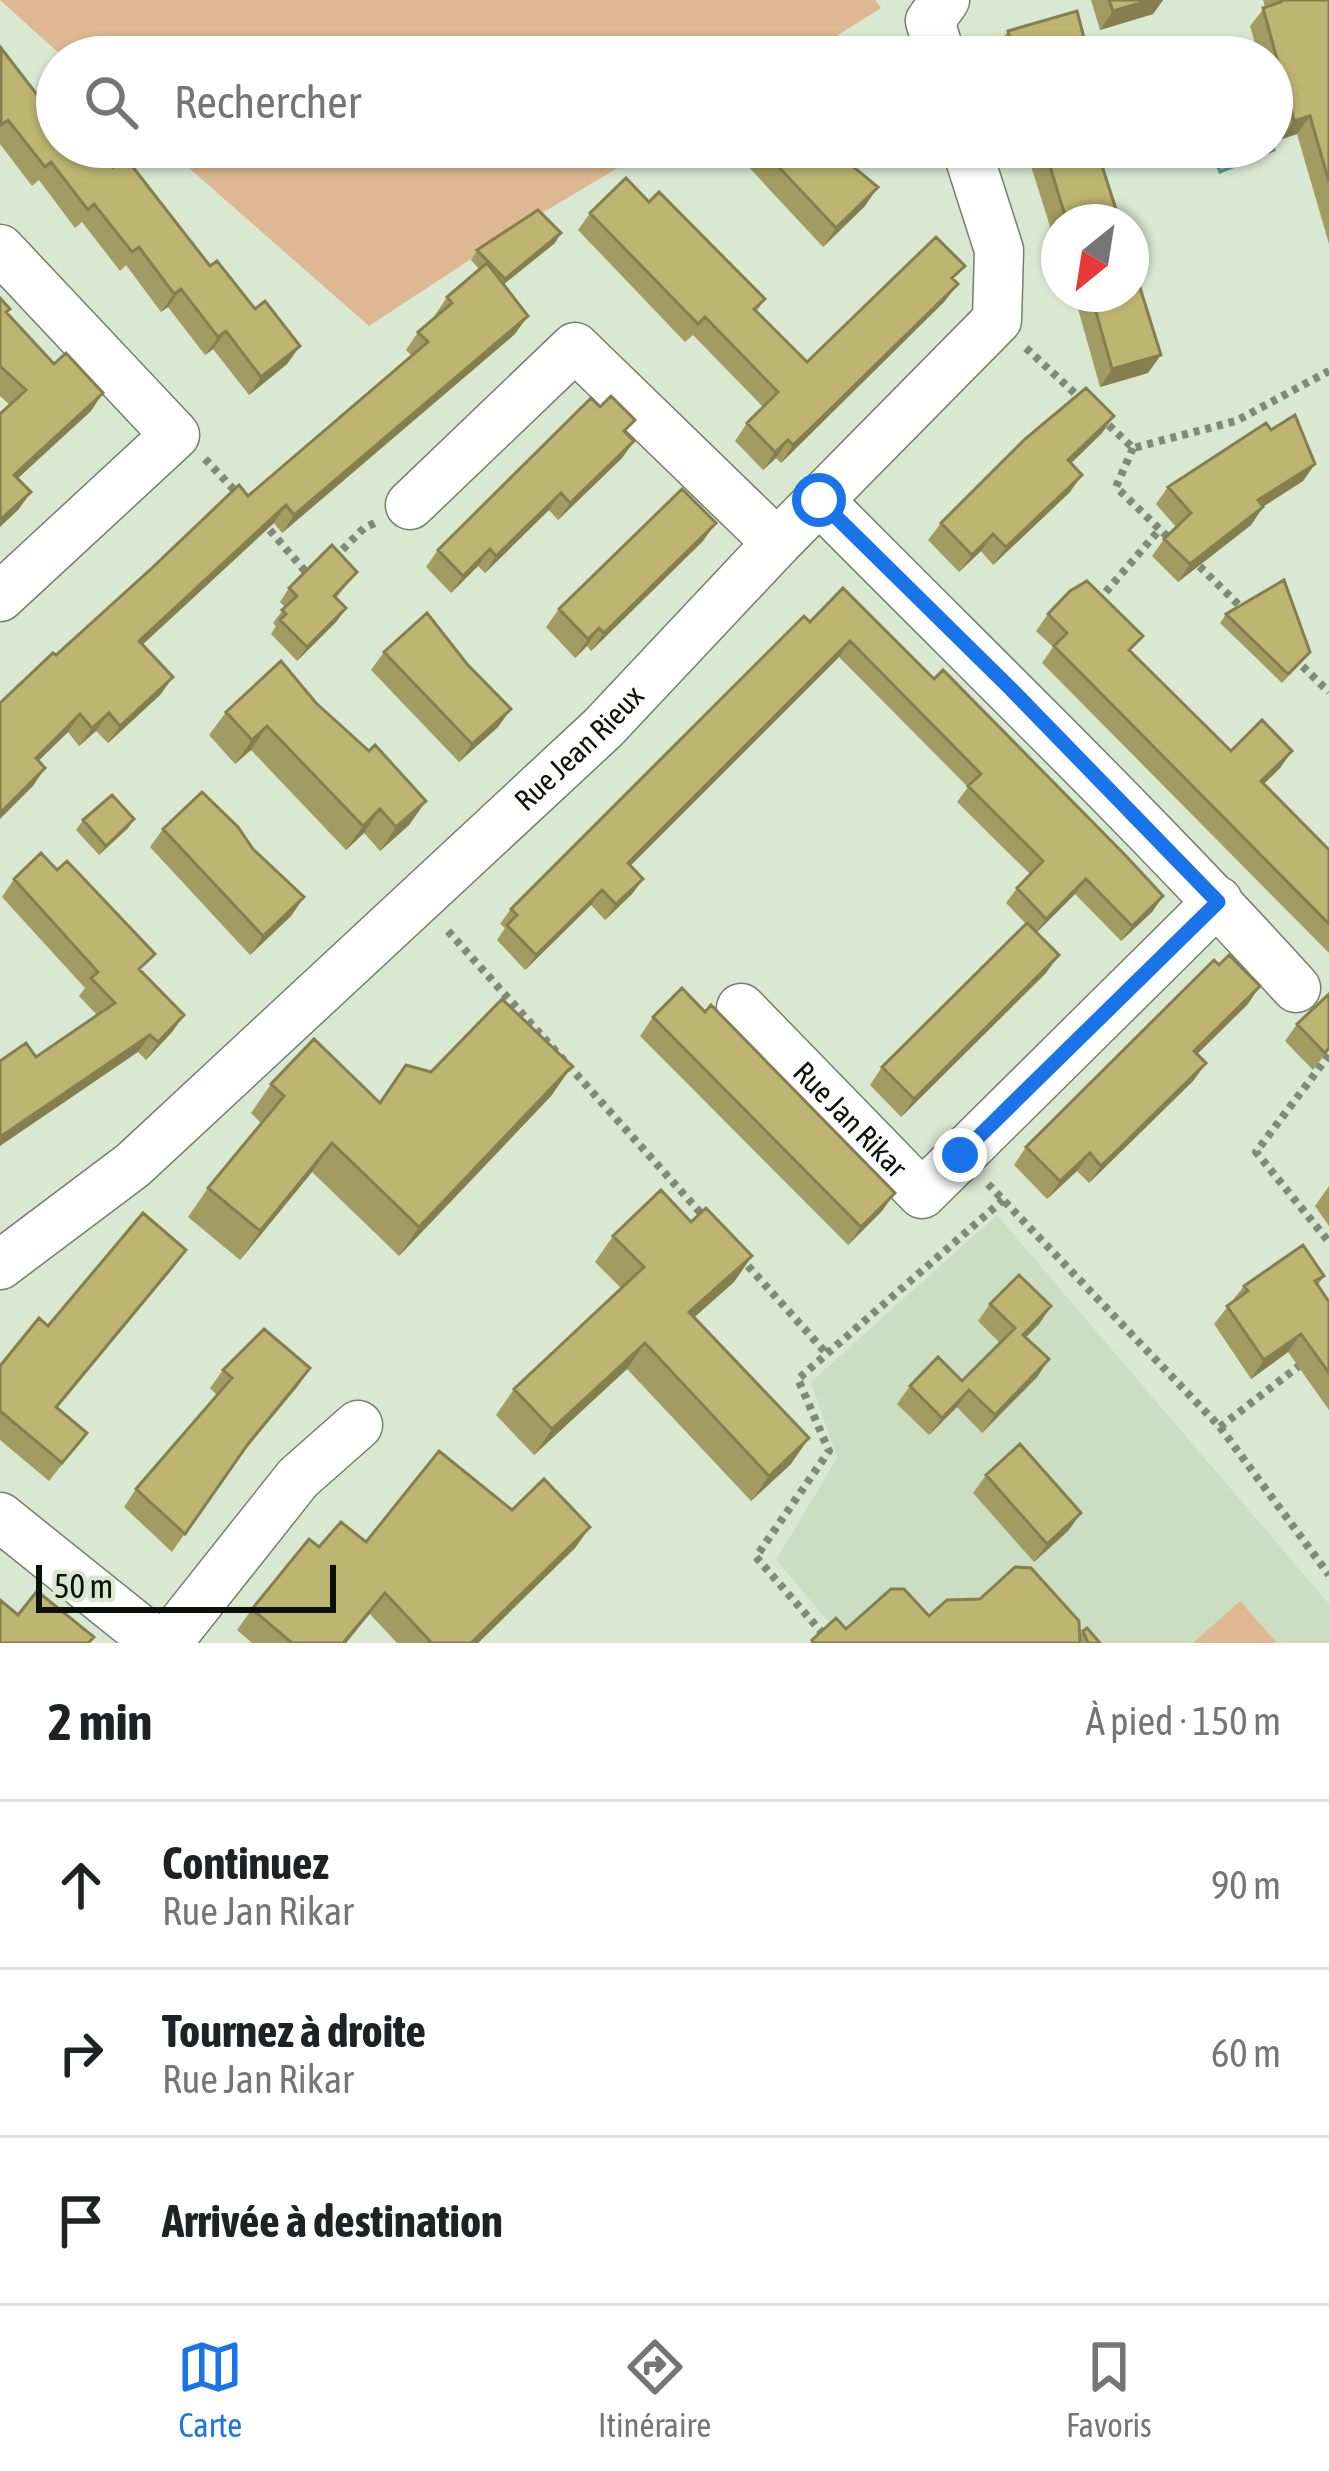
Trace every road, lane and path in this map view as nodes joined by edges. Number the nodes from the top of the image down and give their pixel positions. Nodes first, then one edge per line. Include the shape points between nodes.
1 (945, 0) edge
2 (934, 36) edge
3 (973, 168) edge
4 (0, 249) edge
5 (997, 320) junction
6 (1329, 371) edge
7 (1082, 400) edge
8 (1099, 416) edge
9 (175, 435) junction
10 (1133, 448) junction
11 (244, 500) edge
12 (819, 500) junction
13 (410, 505) joint
14 (257, 516) edge
15 (1160, 529) junction
16 (777, 543) junction
17 (0, 597) edge
18 (1096, 603) edge
19 (1261, 626) edge
20 (1278, 643) edge
21 (1329, 692) edge
22 (419, 899) junction
23 (1218, 902) junction
24 (1296, 988) dead end
25 (741, 1008) dead end
26 (1329, 1055) edge
27 (960, 1155) junction
28 (1003, 1200) junction
29 (717, 1232) edge
30 (1329, 1242) edge
31 (733, 1250) edge
32 (0, 1264) edge
33 (827, 1354) junction
34 (1311, 1357) edge
35 (358, 1425) dead end
36 (1220, 1426) junction
37 (0, 1516) edge
38 (1329, 1575) edge
39 (158, 1643) edge
40 (167, 1643) edge
41 (831, 1643) edge

1 - 2 street via 930,21
3 - 5 street via 999,250
4 - 9 street
5 - 7 path
5 - 12 street, Rue Jean Rieux
6 - 10 path via 1236,421
8 - 10 path
9 - 11 path
9 - 17 street
10 - 15 path via 1116,487
12 - 16 street, Rue Jean Rieux
12 - 23 street
13 - 14 path via 364,528 312,580
13 - 16 street via 575,347
15 - 18 path
15 - 19 path
16 - 22 street, Rue Jean Rieux via 603,728
20 - 21 path
22 - 29 path
22 - 32 street, Rue Jean Rieux via 133,1165
23 - 24 street
23 - 27 street, Rue Jan Rikar
25 - 27 street, Rue Jan Rikar via 922,1194
26 - 30 path via 1256,1151
27 - 28 path
28 - 33 path
28 - 36 path
31 - 33 path
33 - 41 path via 798,1379 829,1451 755,1557
34 - 36 path
35 - 40 street via 298,1478
36 - 38 path
37 - 39 street

